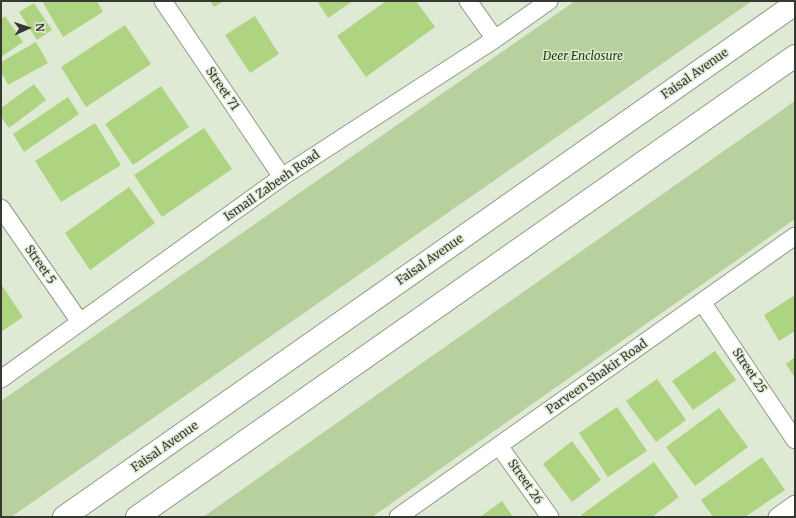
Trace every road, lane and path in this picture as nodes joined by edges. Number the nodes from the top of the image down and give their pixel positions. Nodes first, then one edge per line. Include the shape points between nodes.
1 (163, 1) edge
2 (468, 1) edge
3 (549, 1) edge
4 (778, 1) edge
5 (795, 4) edge
6 (495, 39) junction
7 (743, 40) junction
8 (795, 56) edge
9 (795, 66) edge
10 (763, 78) junction
11 (282, 177) junction
12 (1, 208) edge
13 (795, 236) edge
14 (702, 302) junction
15 (80, 322) junction
16 (1, 379) edge
17 (795, 440) edge
18 (500, 446) junction
19 (795, 504) edge
20 (64, 517) edge
21 (136, 517) edge
22 (398, 517) edge
23 (550, 517) edge
24 (777, 517) edge

1 - 11 street, Street 71
2 - 6 street
3 - 6 street, Ismail Zabeeh Road
4 - 7 main road
5 - 7 main road, Faisal Avenue
6 - 11 street, Ismail Zabeeh Road
7 - 20 main road, Faisal Avenue
8 - 10 main road
9 - 10 main road
10 - 21 main road
11 - 15 street, Ismail Zabeeh Road
12 - 15 street, Street 5
13 - 14 street, Parveen Shakir Road
14 - 17 street, Street 25
14 - 18 street, Parveen Shakir Road
15 - 16 street, Ismail Zabeeh Road
18 - 22 street, Parveen Shakir Road
18 - 23 street, Street 26
19 - 24 street

